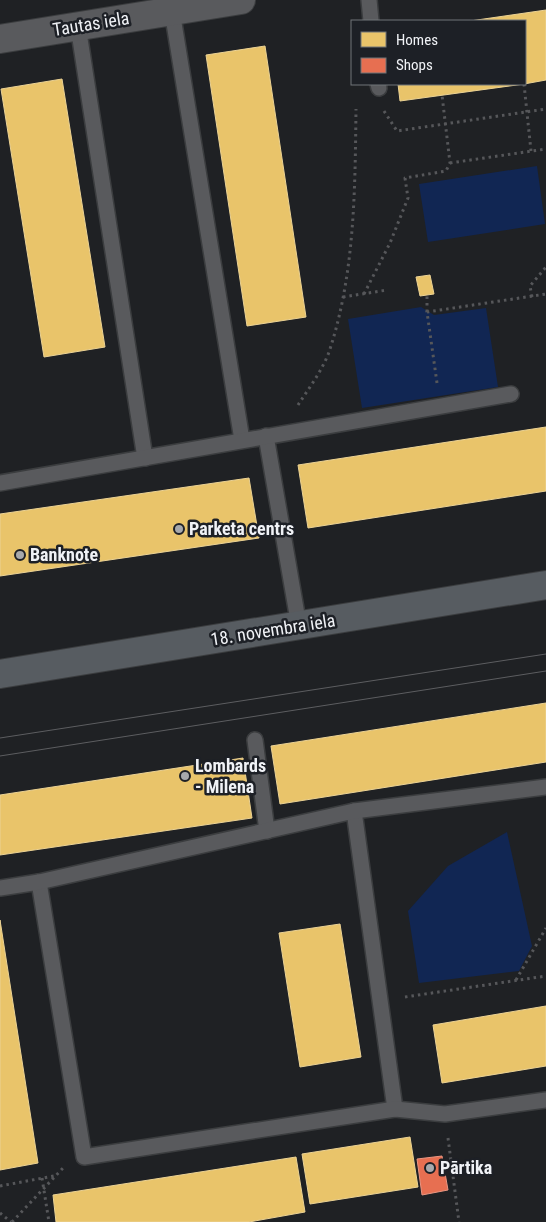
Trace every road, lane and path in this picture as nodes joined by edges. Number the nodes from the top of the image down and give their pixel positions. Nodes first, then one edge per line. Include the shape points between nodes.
1 (241, 0) edge
2 (369, 0) edge
3 (172, 11) junction
4 (371, 20) edge
5 (78, 26) junction
6 (0, 39) edge
7 (524, 85) edge
8 (442, 95) dead end
9 (380, 106) dead end
10 (356, 109) dead end
11 (546, 109) edge
12 (526, 112) junction
13 (446, 124) junction
14 (546, 149) edge
15 (531, 152) junction
16 (450, 163) junction
17 (546, 267) edge
18 (387, 290) dead end
19 (364, 294) junction
20 (546, 294) edge
21 (427, 295) dead end
22 (343, 297) junction
23 (532, 297) junction
24 (427, 312) junction
25 (437, 379) dead end
26 (511, 394) dead end
27 (273, 435) junction
28 (242, 440) junction
29 (144, 458) junction
30 (0, 482) edge
31 (546, 585) edge
32 (300, 626) junction
33 (0, 674) edge
34 (255, 740) dead end
35 (546, 787) edge
36 (354, 811) junction
37 (267, 831) junction
38 (39, 882) junction
39 (0, 888) edge
40 (546, 928) edge
41 (546, 976) edge
42 (516, 980) junction
43 (380, 1001) junction
44 (546, 1100) edge
45 (395, 1108) junction
46 (445, 1114) junction
47 (55, 1176) dead end
48 (42, 1178) junction
49 (0, 1186) edge
50 (43, 1188) junction
51 (0, 1213) edge
52 (12, 1222) edge
53 (49, 1222) edge
54 (459, 1222) edge

1 - 3 street, Tautas iela
2 - 4 lane
3 - 5 street, Tautas iela
3 - 28 lane
5 - 6 street, Tautas iela
5 - 29 lane
7 - 12 path
8 - 13 path
9 - 13 path via 398,131
10 - 22 path via 355,188
11 - 12 path
12 - 13 path
12 - 15 path
13 - 16 path
14 - 15 path
15 - 16 path
16 - 19 path via 446,170 404,178 408,198
17 - 23 path via 530,286
18 - 19 path
19 - 22 path
20 - 23 path
21 - 24 path
22 - 27 path via 319,373
23 - 24 path
24 - 25 path
26 - 27 lane
27 - 28 lane
27 - 32 lane
28 - 29 lane
29 - 30 lane
31 - 32 main road, 18. novembra iela
32 - 33 main road, 18. novembra iela
34 - 37 lane
35 - 36 lane
36 - 37 lane
36 - 43 lane
37 - 38 lane
38 - 39 lane
38 - 45 lane via 84,1157
40 - 42 path
41 - 42 path
42 - 43 path
43 - 45 lane
44 - 46 lane
45 - 46 lane
46 - 54 path
47 - 48 path
48 - 49 path
48 - 50 path
50 - 52 path
50 - 53 path
51 - 52 path

